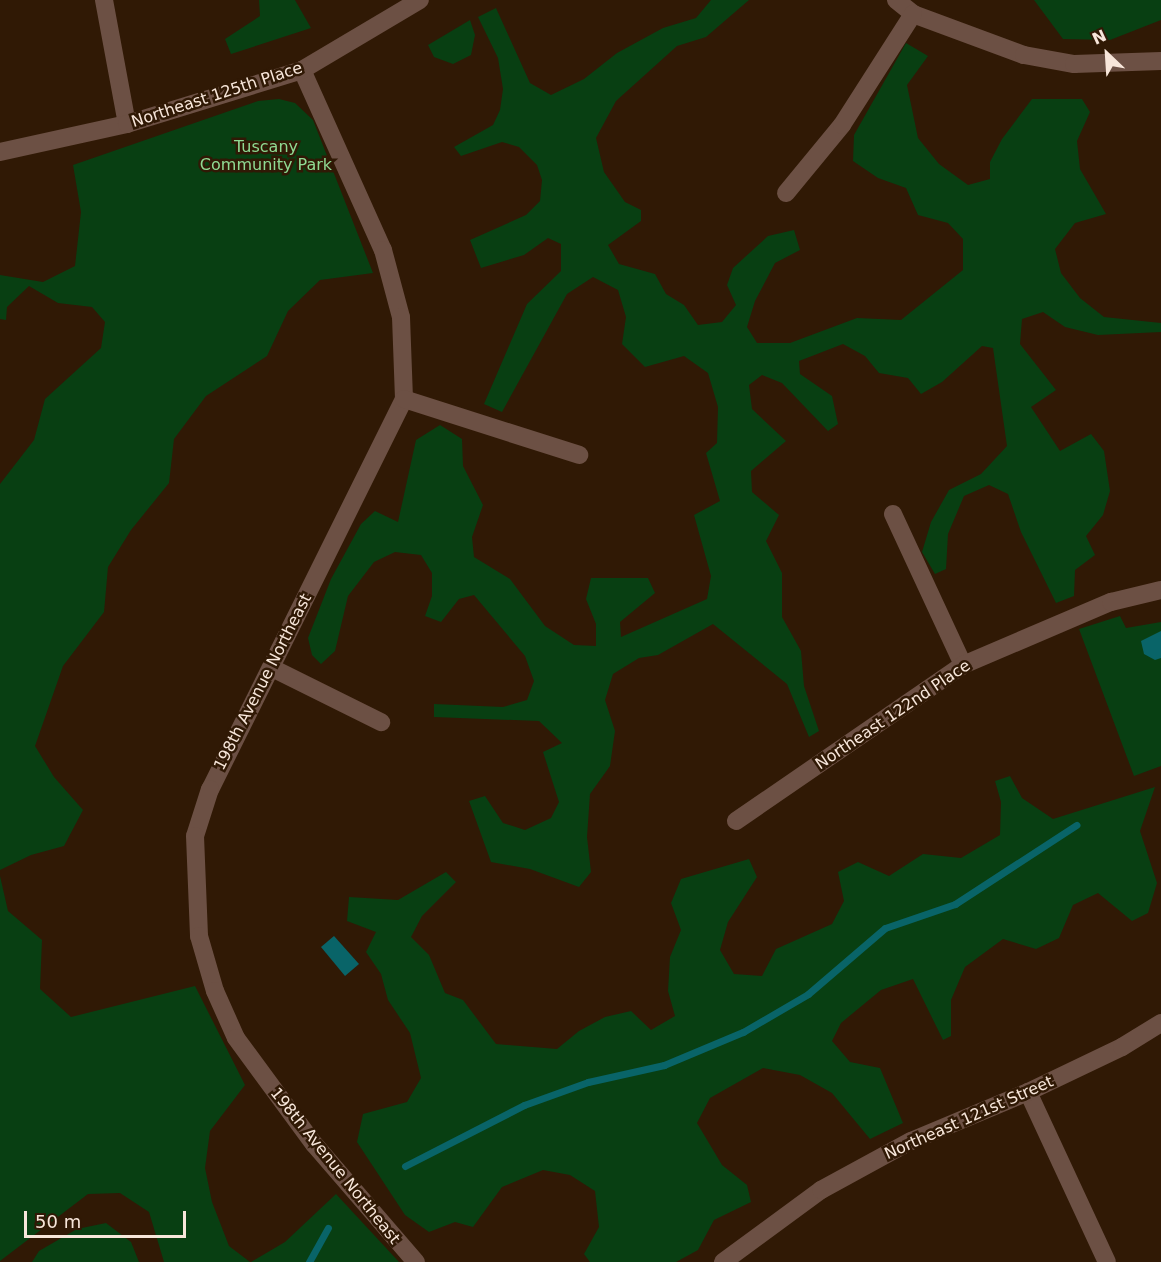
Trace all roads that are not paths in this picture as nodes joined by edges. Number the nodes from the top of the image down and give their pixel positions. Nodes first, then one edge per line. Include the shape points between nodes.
1 (104, 0) edge
2 (420, 0) edge
3 (896, 0) edge
4 (913, 14) junction
5 (1161, 61) edge
6 (302, 70) junction
7 (127, 124) junction
8 (0, 152) edge
9 (786, 194) dead end
10 (404, 399) junction
11 (579, 455) dead end
12 (892, 514) dead end
13 (1161, 591) edge
14 (963, 665) junction
15 (272, 668) junction
16 (381, 722) dead end
17 (736, 821) dead end
18 (1161, 1023) edge
19 (1028, 1092) junction
20 (729, 1261) edge
21 (416, 1262) edge
22 (1107, 1262) edge

1 - 7 street
2 - 6 street, Northeast 125th Place
3 - 4 street
4 - 5 street via 1024,55 1074,64
4 - 9 street via 842,125
6 - 7 street, Northeast 125th Place
6 - 10 street, 198th Avenue Northeast via 383,250 401,317
7 - 8 street, Northeast 125th Place
10 - 11 street
10 - 15 street, 198th Avenue Northeast
12 - 14 street
13 - 14 street, Northeast 122nd Place via 1111,602
14 - 17 street, Northeast 122nd Place
15 - 16 street
15 - 21 street, 198th Avenue Northeast via 210,789 195,836 199,936 215,992 236,1038 314,1144
18 - 19 street, Northeast 121st Street via 1122,1047
19 - 20 street, Northeast 121st Street via 911,1141 821,1190
19 - 22 street

